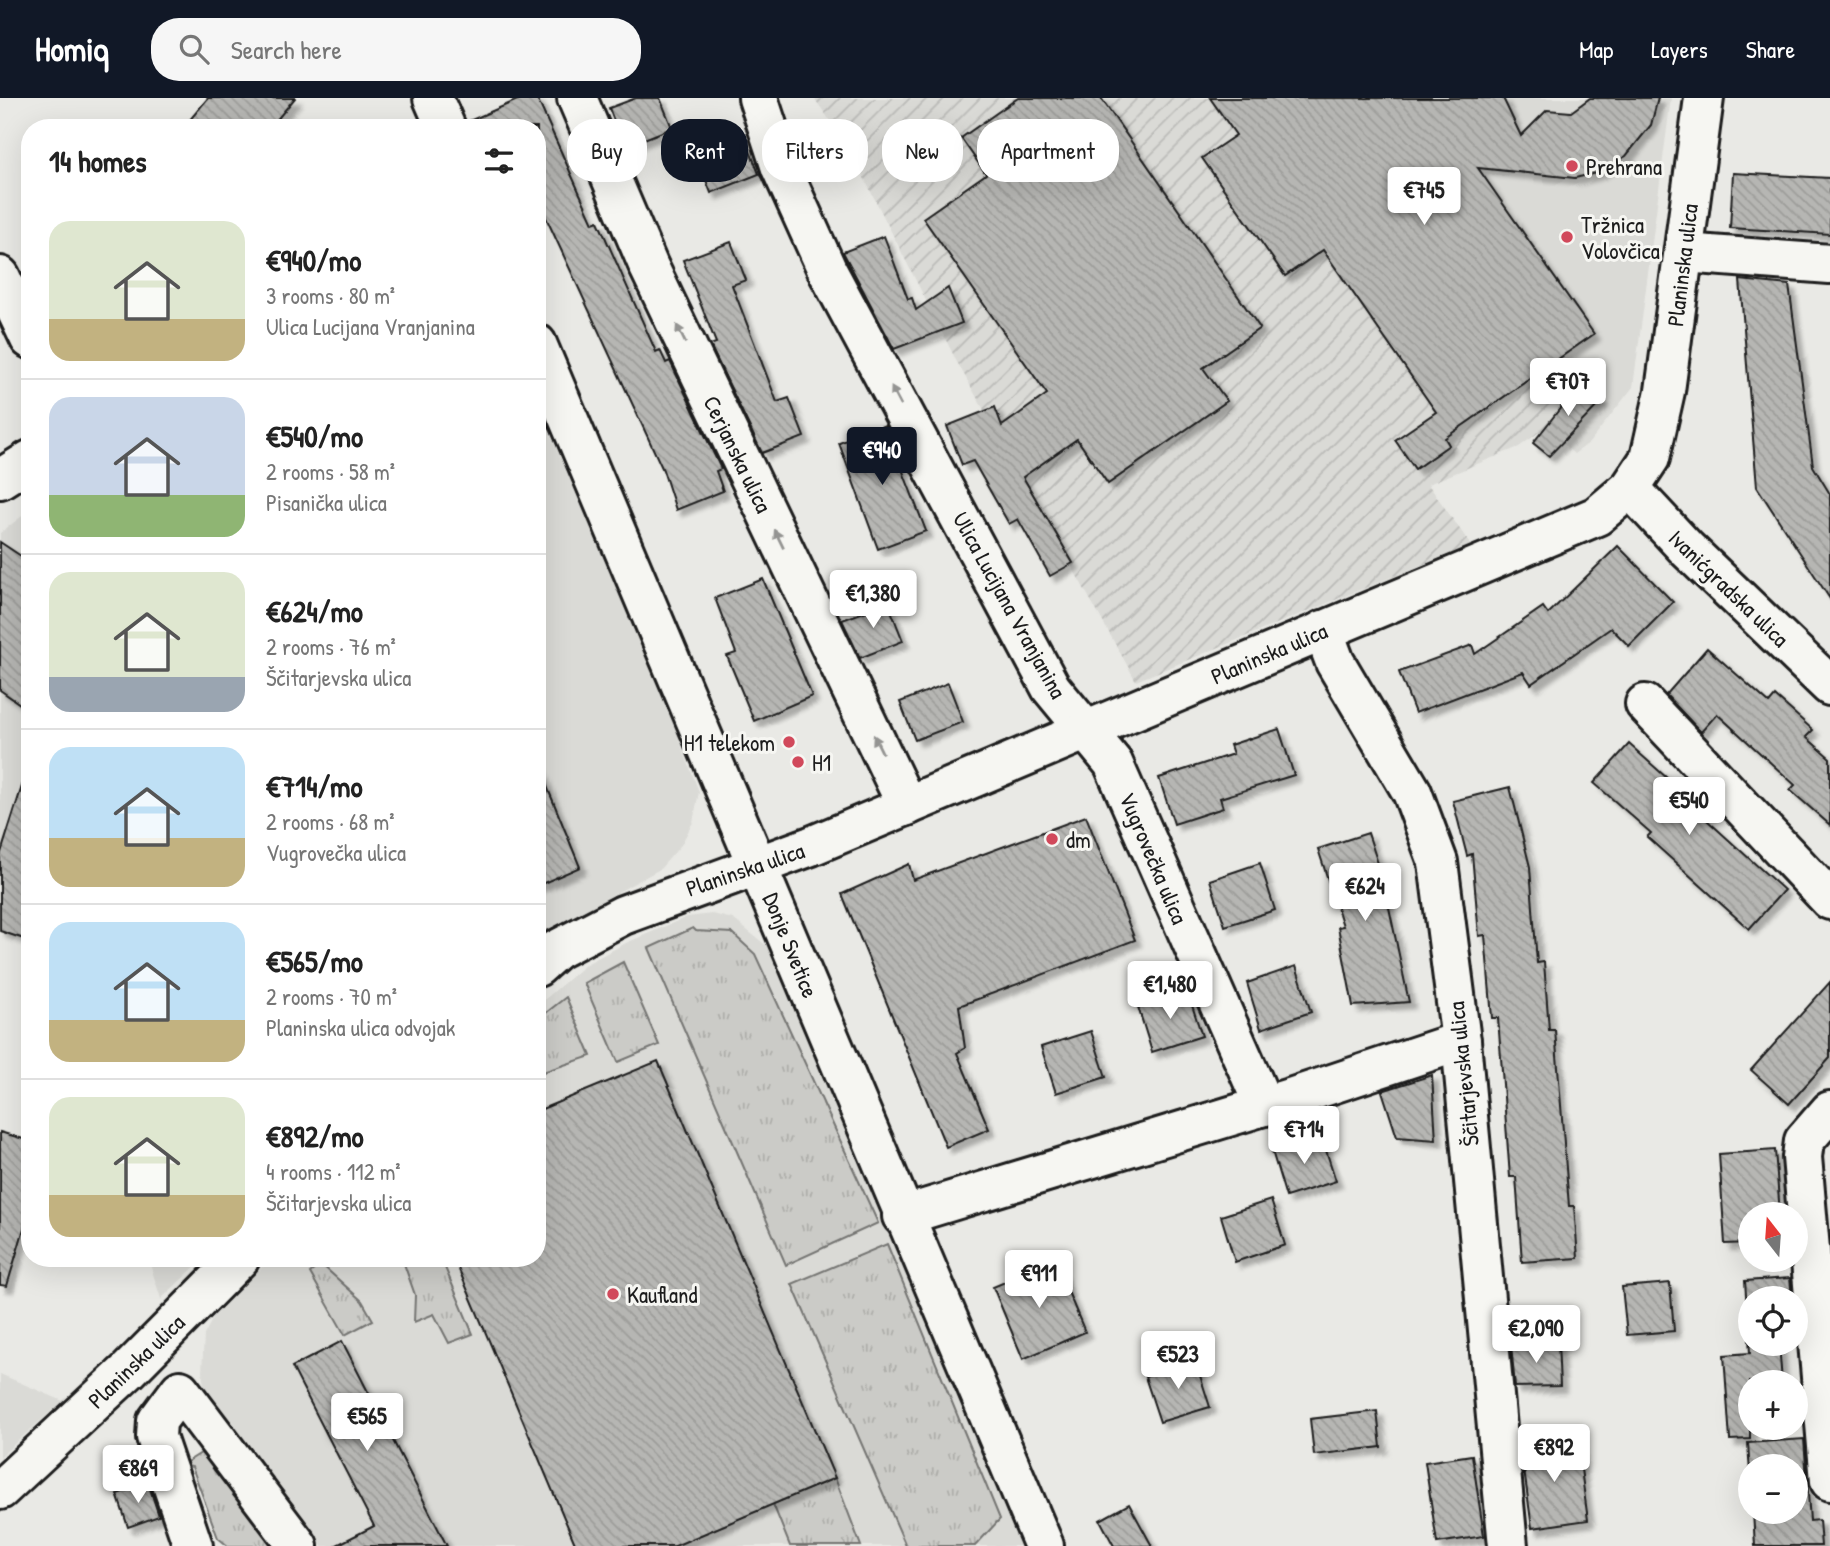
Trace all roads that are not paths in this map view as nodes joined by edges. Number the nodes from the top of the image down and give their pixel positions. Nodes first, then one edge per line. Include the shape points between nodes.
1 (433, 98) edge
2 (577, 98) edge
3 (758, 98) edge
4 (1704, 98) edge
5 (442, 119) edge
6 (1684, 253) junction
7 (1830, 264) edge
8 (0, 276) edge
9 (21, 320) edge
10 (546, 365) edge
11 (21, 466) edge
12 (0, 479) edge
13 (1630, 488) junction
14 (1323, 630) junction
15 (1830, 685) edge
16 (1645, 704) dead end
17 (1085, 732) junction
18 (907, 806) junction
19 (758, 865) junction
20 (1830, 900) edge
21 (546, 959) edge
22 (1461, 1041) junction
23 (1264, 1106) junction
24 (1830, 1111) edge
25 (902, 1216) junction
26 (231, 1267) edge
27 (171, 1328) junction
28 (128, 1371) junction
29 (180, 1390) junction
30 (1830, 1481) edge
31 (0, 1490) edge
32 (193, 1546) edge
33 (298, 1546) edge
34 (1044, 1546) edge
35 (1508, 1546) edge

1 - 5 street
18 -> 2 street, Cerjanska ulica via 649,267
17 -> 3 street, Ulica Lucijana Vranjanina via 1051,688 828,272 781,168
4 - 6 street, Planinska ulica
6 - 7 street
6 - 13 street, Planinska ulica via 1665,391 1650,458
8 - 9 street
10 - 19 street, Donje Svetice
11 - 12 street
13 - 14 street, Planinska ulica via 1597,516
13 - 15 street, Ivanićgradska ulica
14 - 17 street, Planinska ulica
14 - 22 street, Ščitarjevska ulica via 1335,662 1412,792 1438,862
16 - 20 street
17 - 18 street, Planinska ulica
17 - 23 street, Vugrovečka ulica via 1113,763
18 - 19 street, Planinska ulica
19 - 21 street, Planinska ulica via 623,915
19 - 25 street, Donje Svetice
22 - 23 street
22 - 35 street, Ščitarjevska ulica
23 - 25 street
24 - 30 street via 1804,1140 1802,1157
25 - 34 street, Donje Svetice
26 - 27 street, Planinska ulica
27 - 28 street, Planinska ulica
27 - 29 street
28 - 29 street
28 - 31 street, Planinska ulica
29 - 32 street via 157,1421 156,1437
29 - 33 street

